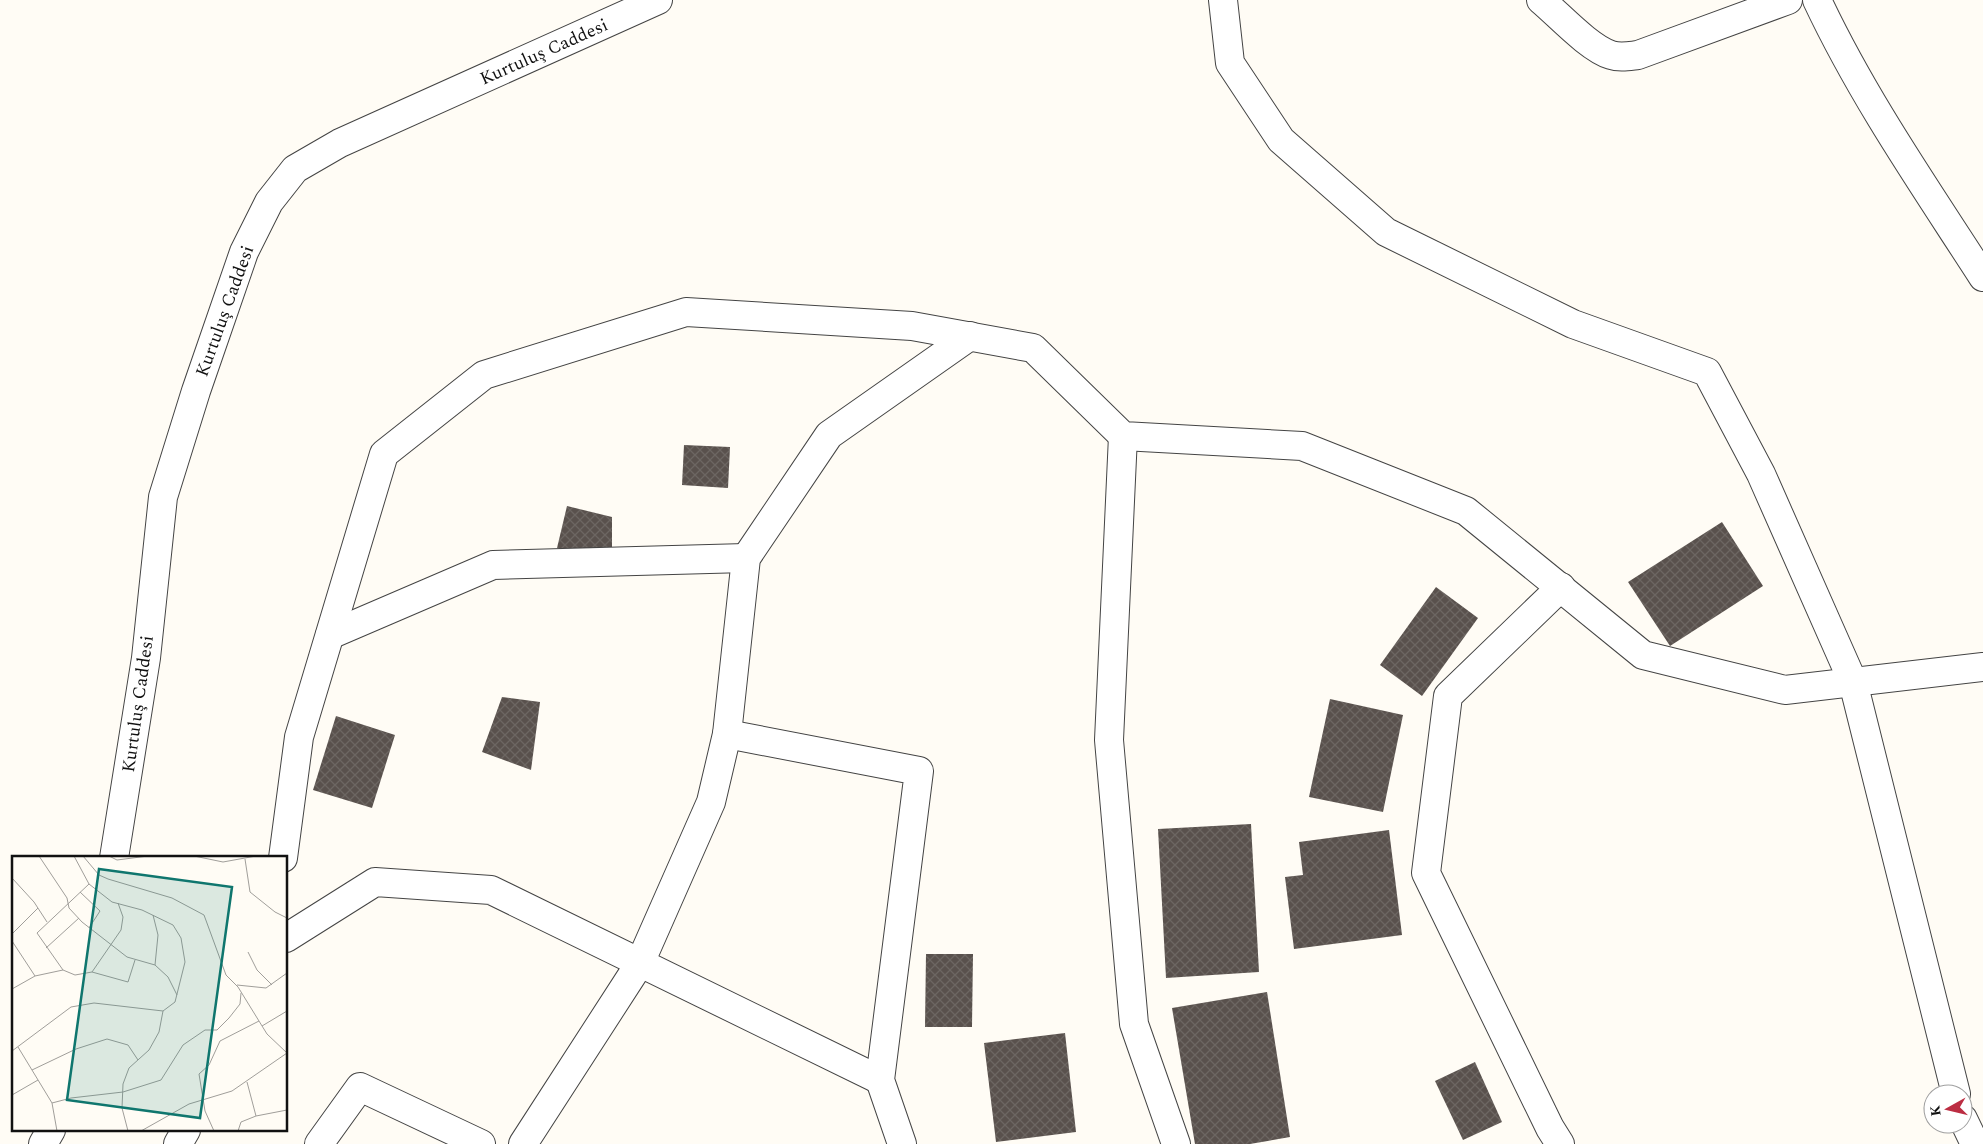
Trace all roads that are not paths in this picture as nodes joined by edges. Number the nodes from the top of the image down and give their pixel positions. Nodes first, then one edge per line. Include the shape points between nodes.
1 (658, 0) edge
2 (1223, 0) edge
3 (1541, 0) edge
4 (1788, 0) edge
5 (1817, 0) edge
6 (1983, 277) edge
7 (970, 336) junction
8 (1123, 436) junction
9 (746, 558) junction
10 (1561, 587) junction
11 (330, 635) junction
12 (1983, 667) edge
13 (1853, 682) junction
14 (726, 734) junction
15 (114, 856) edge
16 (283, 856) edge
17 (288, 937) edge
18 (640, 963) junction
19 (880, 1080) junction
20 (1954, 1084) edge
21 (51, 1132) edge
22 (185, 1132) edge
23 (43, 1144) edge
24 (178, 1144) edge
25 (318, 1144) edge
26 (481, 1144) edge
27 (523, 1144) edge
28 (902, 1144) edge
29 (1176, 1144) edge
30 (1560, 1144) edge

1 - 15 street, Kurtuluş Caddesi via 340,142 295,169 269,202 244,252 163,497 146,658
2 - 13 street via 1230,63 1281,140 1386,232 1573,324 1707,372 1760,474
3 - 4 street via 1601,51 1626,57
5 - 6 street via 1834,37 1876,110
7 - 8 street via 1033,348
7 - 9 street via 829,435
7 - 11 street via 912,326 686,312 484,375 384,454
8 - 10 street via 1302,446 1466,511
8 - 29 street via 1109,740 1134,1024
9 - 11 street via 493,565
9 - 14 street
10 - 13 street via 1643,655 1785,690
10 - 30 street via 1448,696 1426,873
11 - 16 street via 299,737
12 - 13 street
13 - 20 street
14 - 18 street via 712,802
14 - 19 street via 919,770
17 - 18 street via 375,882 481,889 491,890
18 - 19 street
18 - 27 street
19 - 28 street
21 - 23 street
22 - 24 street
25 - 26 street via 360,1087

